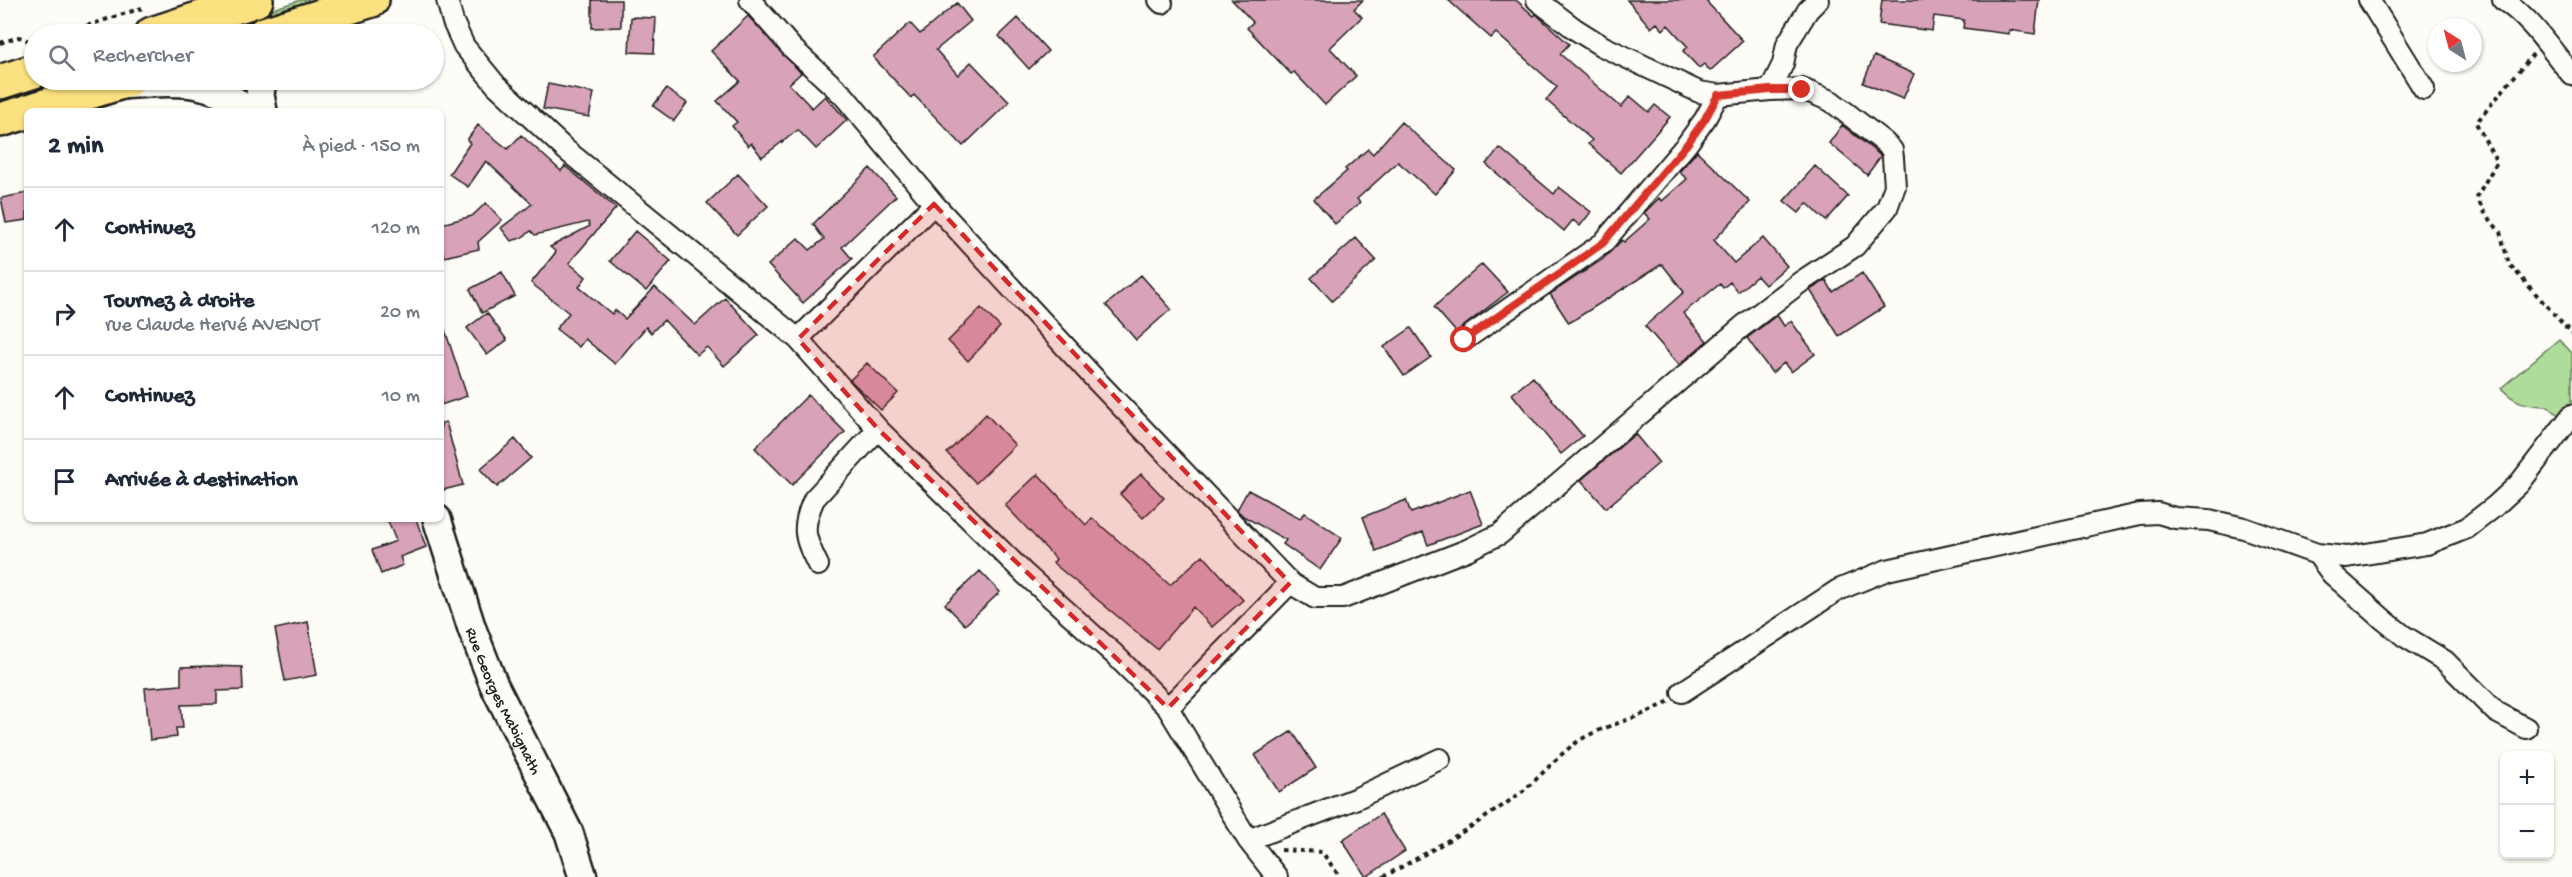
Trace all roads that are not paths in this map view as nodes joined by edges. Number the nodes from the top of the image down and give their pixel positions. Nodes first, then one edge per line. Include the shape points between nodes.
1 (256, 0) edge
2 (372, 0) edge
3 (447, 0) edge
4 (750, 0) edge
5 (1537, 0) edge
6 (1818, 0) edge
7 (2369, 0) edge
8 (2503, 0) edge
9 (149, 21) edge
10 (311, 24) edge
11 (24, 74) edge
12 (2572, 75) edge
13 (0, 82) edge
14 (2424, 89) dead end
15 (96, 90) edge
16 (211, 90) edge
17 (261, 90) edge
18 (1770, 90) junction
19 (1718, 95) junction
20 (38, 108) edge
21 (242, 108) edge
22 (262, 108) edge
23 (24, 112) edge
24 (0, 120) edge
25 (934, 204) junction
26 (798, 339) junction
27 (1464, 340) dead end
28 (2572, 415) edge
29 (878, 429) junction
30 (438, 522) edge
31 (2317, 555) junction
32 (818, 565) dead end
33 (1290, 583) junction
34 (1682, 692) road end
35 (1168, 708) junction
36 (2526, 728) dead end
37 (1440, 759) dead end
38 (1248, 840) junction
39 (583, 877) edge
40 (1277, 877) edge

1 - 9 highway
2 - 10 highway
3 - 26 street via 464,46 496,85 566,150
4 - 25 street via 792,48 844,96
5 - 19 street via 1602,46 1699,92
6 - 18 street via 1786,44 1783,64
7 - 14 street
8 - 12 street via 2524,17
11 - 13 highway
15 - 20 highway
16 - 21 main road via 227,95
17 - 22 main road
18 - 19 street
18 - 33 street via 1802,90 1831,101 1892,150 1895,186 1887,208 1855,246 1770,304 1500,534 1343,598 1315,598
19 - 27 street via 1687,144 1603,243
23 - 24 highway
25 - 26 street
25 - 33 street
26 - 29 street
28 - 31 street via 2519,484 2467,528 2427,543 2347,557
29 - 32 street via 814,499 804,529
29 - 35 street
30 - 39 main road, Rue Georges Mabignath via 479,648 520,740 569,833
31 - 34 street via 2244,528 2158,513 2140,514 1887,570 1838,590
31 - 36 street via 2332,574 2384,620 2445,661 2496,712
33 - 35 street
35 - 38 street
37 - 38 street via 1357,798
38 - 40 street

